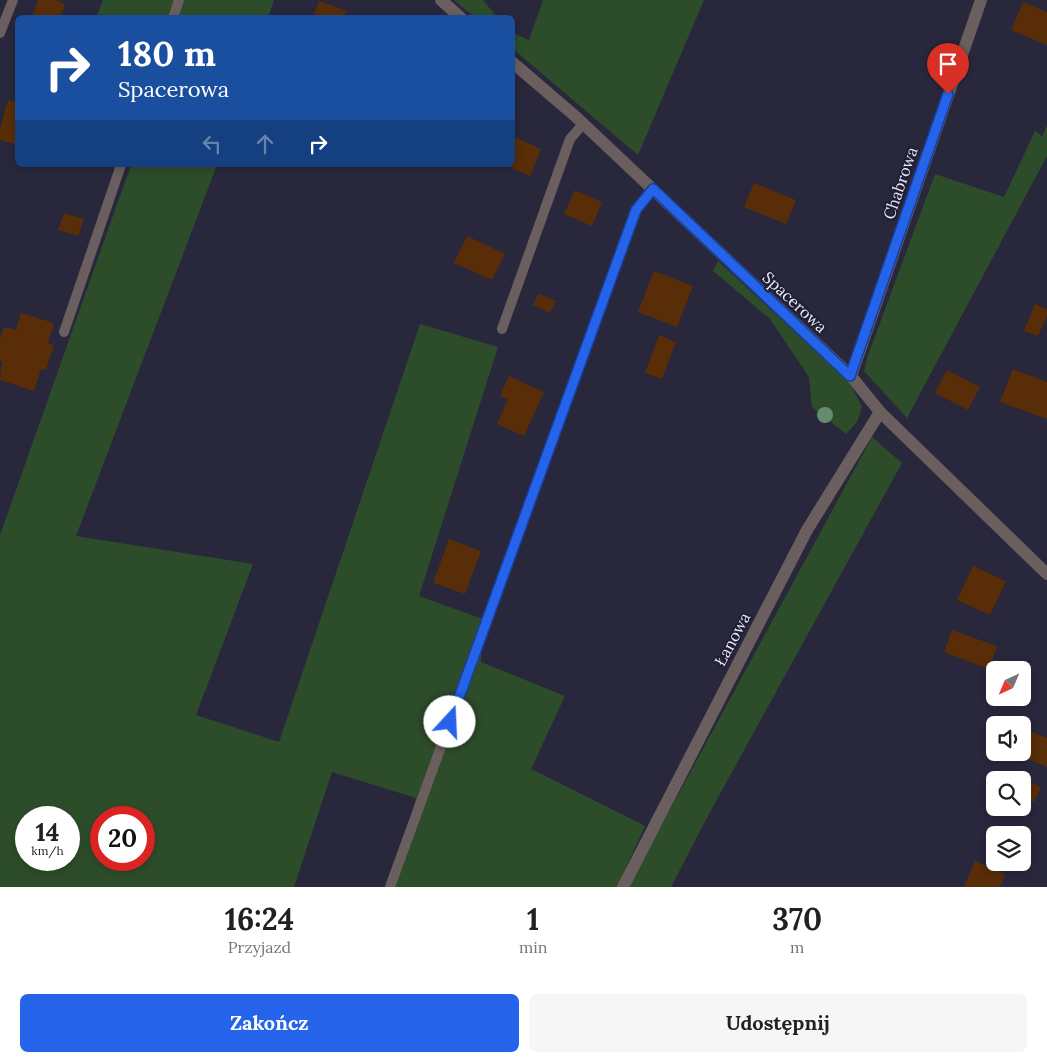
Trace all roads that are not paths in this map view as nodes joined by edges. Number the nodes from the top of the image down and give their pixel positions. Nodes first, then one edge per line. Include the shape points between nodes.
1 (12, 0) edge
2 (178, 0) edge
3 (441, 0) edge
4 (981, 0) edge
5 (174, 15) edge
6 (458, 15) edge
7 (0, 33) edge
8 (515, 65) edge
9 (583, 124) junction
10 (121, 167) edge
11 (653, 189) junction
12 (502, 329) dead end
13 (64, 332) dead end
14 (850, 376) junction
15 (880, 412) junction
16 (1047, 574) edge
17 (390, 887) edge
18 (623, 887) edge

1 - 7 lane
2 - 5 lane
3 - 6 street
4 - 14 street, Chabrowa
8 - 9 street, Spacerowa
9 - 11 street, Spacerowa
9 - 12 lane via 570,138
10 - 13 lane
11 - 14 street, Spacerowa
11 - 17 lane via 636,210
14 - 15 street, Spacerowa
15 - 16 street, Spacerowa
15 - 18 street, Łanowa via 807,530

